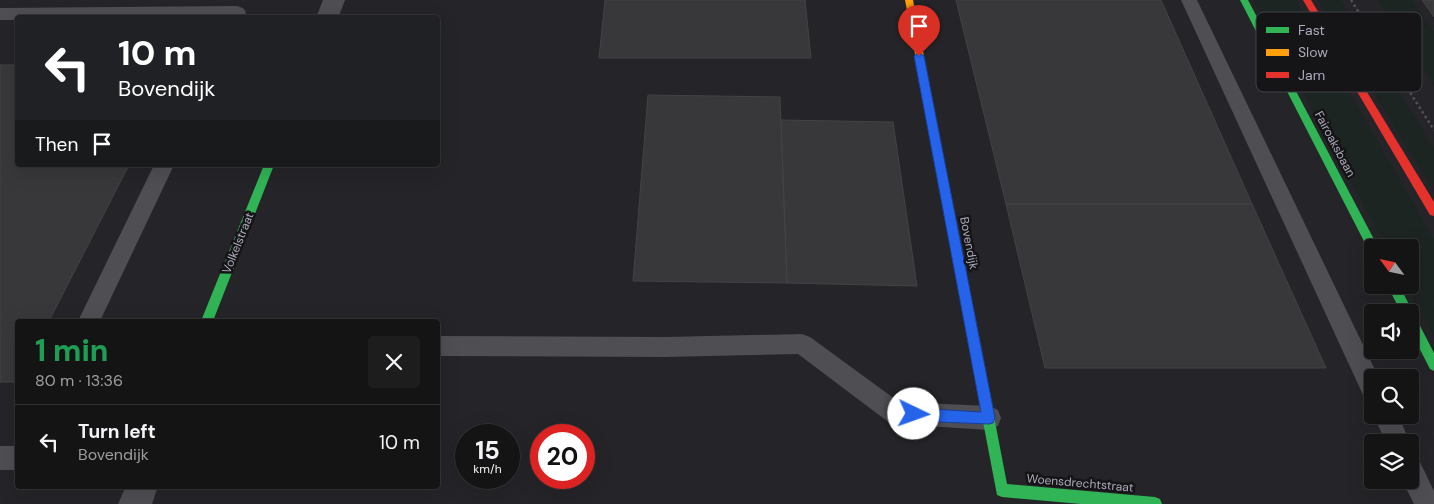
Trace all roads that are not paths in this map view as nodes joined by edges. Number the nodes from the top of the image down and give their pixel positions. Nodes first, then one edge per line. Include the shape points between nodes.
1 (334, 0) edge
2 (909, 0) edge
3 (1188, 0) edge
4 (1244, 0) edge
5 (1307, 0) edge
6 (1314, 12) edge
7 (0, 14) edge
8 (236, 15) edge
9 (328, 15) edge
10 (1256, 23) edge
11 (1292, 92) edge
12 (1362, 92) edge
13 (163, 167) edge
14 (268, 167) edge
15 (1434, 212) edge
16 (1368, 239) edge
17 (90, 319) edge
18 (208, 319) edge
19 (1419, 335) edge
20 (440, 346) edge
21 (1434, 364) edge
22 (1364, 372) edge
23 (989, 418) junction
24 (1419, 488) edge
25 (141, 489) edge
26 (1002, 490) joint
27 (135, 504) edge
28 (1155, 504) edge
29 (1427, 504) edge

1 - 9 street
2 - 23 street, Bovendijk
3 - 22 lane
4 - 10 street, Fairoaksbaan
5 - 6 street
7 - 8 lane via 238,12
11 - 16 street, Fairoaksbaan
12 - 15 street
13 - 17 lane
14 - 18 street, Volkelstraat
19 - 21 street
20 - 23 lane via 802,344 895,414
23 - 26 street, Bovendijk
24 - 29 lane
25 - 27 street
26 - 28 street, Woensdrechtstraat

